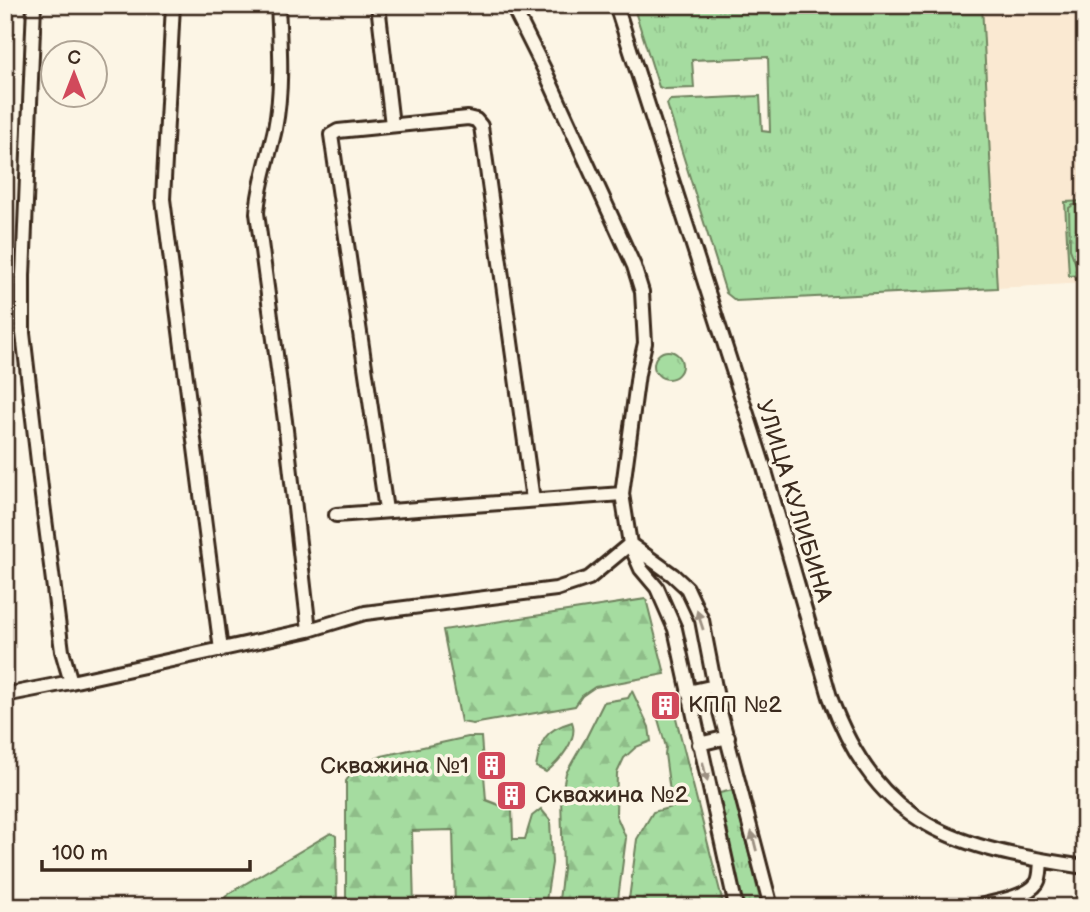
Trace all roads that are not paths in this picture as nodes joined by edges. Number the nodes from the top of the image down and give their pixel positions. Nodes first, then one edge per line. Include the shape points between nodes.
1 (34, 5) edge
2 (173, 5) edge
3 (278, 5) edge
4 (378, 5) edge
5 (512, 5) edge
6 (616, 5) edge
7 (391, 125) junction
8 (622, 494) junction
9 (533, 500) junction
10 (386, 510) junction
11 (337, 514) dead end
12 (630, 544) junction
13 (309, 630) junction
14 (221, 650) junction
15 (71, 682) junction
16 (715, 686) junction
17 (688, 692) junction
18 (5, 695) edge
19 (727, 737) junction
20 (699, 744) junction
21 (1041, 861) junction
22 (1085, 867) edge
23 (736, 907) edge
24 (771, 907) edge
25 (974, 907) edge

1 - 15 street via 23,333 62,651
2 - 14 street via 163,200
3 - 13 street via 282,68 257,213
4 - 7 street
5 - 8 street via 642,292 645,343
6 - 21 street, УЛИЦА КУЛИБИНА via 763,464 842,729 871,774 908,812 953,838
7 - 9 street via 468,118 481,127
7 - 10 street via 331,135
8 - 9 street
8 - 12 street
9 - 10 street
10 - 11 street
12 - 13 street via 589,578 556,589 365,613
16 -> 12 street via 702,620 687,589
12 - 17 street via 675,629
13 - 14 street
14 - 15 street
15 - 18 street
16 - 17 street
16 - 19 street
17 - 20 street
19 - 20 street
24 -> 19 street
20 -> 23 street
21 - 22 street, УЛИЦА КУЛИБИНА
21 - 25 street via 1039,881 1032,888

